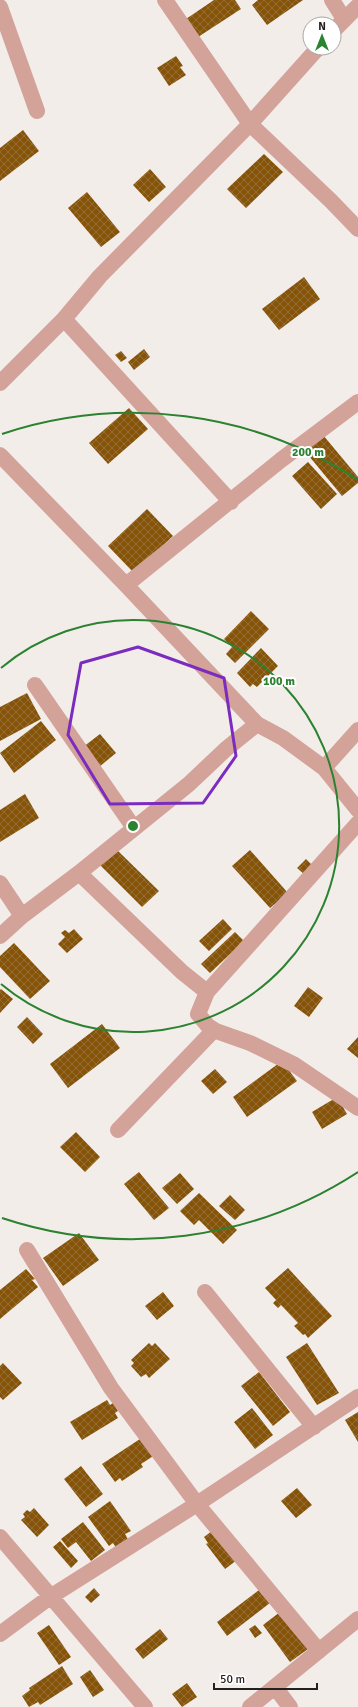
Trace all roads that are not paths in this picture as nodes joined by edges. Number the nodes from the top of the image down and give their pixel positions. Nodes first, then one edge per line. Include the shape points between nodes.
1 (165, 0) edge
2 (332, 0) edge
3 (358, 6) edge
4 (0, 7) edge
5 (337, 16) edge
6 (342, 21) edge
7 (311, 56) edge
8 (37, 111) dead end
9 (250, 124) junction
10 (358, 229) edge
11 (64, 320) junction
12 (0, 383) edge
13 (356, 407) edge
14 (0, 455) edge
15 (230, 502) junction
16 (126, 585) junction
17 (35, 685) dead end
18 (257, 724) junction
19 (358, 730) edge
20 (324, 768) junction
21 (358, 810) edge
22 (358, 822) edge
23 (134, 828) junction
24 (79, 873) junction
25 (0, 883) edge
26 (22, 916) junction
27 (0, 936) edge
28 (207, 992) junction
29 (214, 1030) junction
30 (358, 1108) edge
31 (118, 1130) dead end
32 (27, 1250) dead end
33 (205, 1292) dead end
34 (358, 1397) edge
35 (314, 1427) junction
36 (197, 1504) junction
37 (0, 1537) edge
38 (50, 1597) junction
39 (358, 1620) edge
40 (0, 1634) edge
41 (319, 1651) junction
42 (275, 1686) junction
43 (145, 1707) edge
44 (250, 1707) edge
45 (290, 1707) edge

1 - 9 street
2 - 5 street
3 - 6 street
4 - 8 street
7 - 9 street
9 - 10 street
9 - 11 street via 100,276
11 - 12 street
11 - 15 street
13 - 15 street via 281,460
14 - 16 street
15 - 16 street
16 - 18 street
17 - 23 street
18 - 20 street via 283,738
18 - 23 street
19 - 20 street
20 - 21 street
22 - 28 street
23 - 24 street
24 - 26 street
24 - 28 street via 182,972
25 - 26 street
26 - 27 street
28 - 29 street via 198,1014
29 - 30 street via 250,1043 295,1065
29 - 31 street
32 - 36 street via 111,1388
33 - 35 street
34 - 35 street
35 - 36 street
36 - 38 street
36 - 41 street
37 - 38 street
38 - 40 street
38 - 43 street
39 - 41 street
41 - 42 street
42 - 44 street
42 - 45 street

